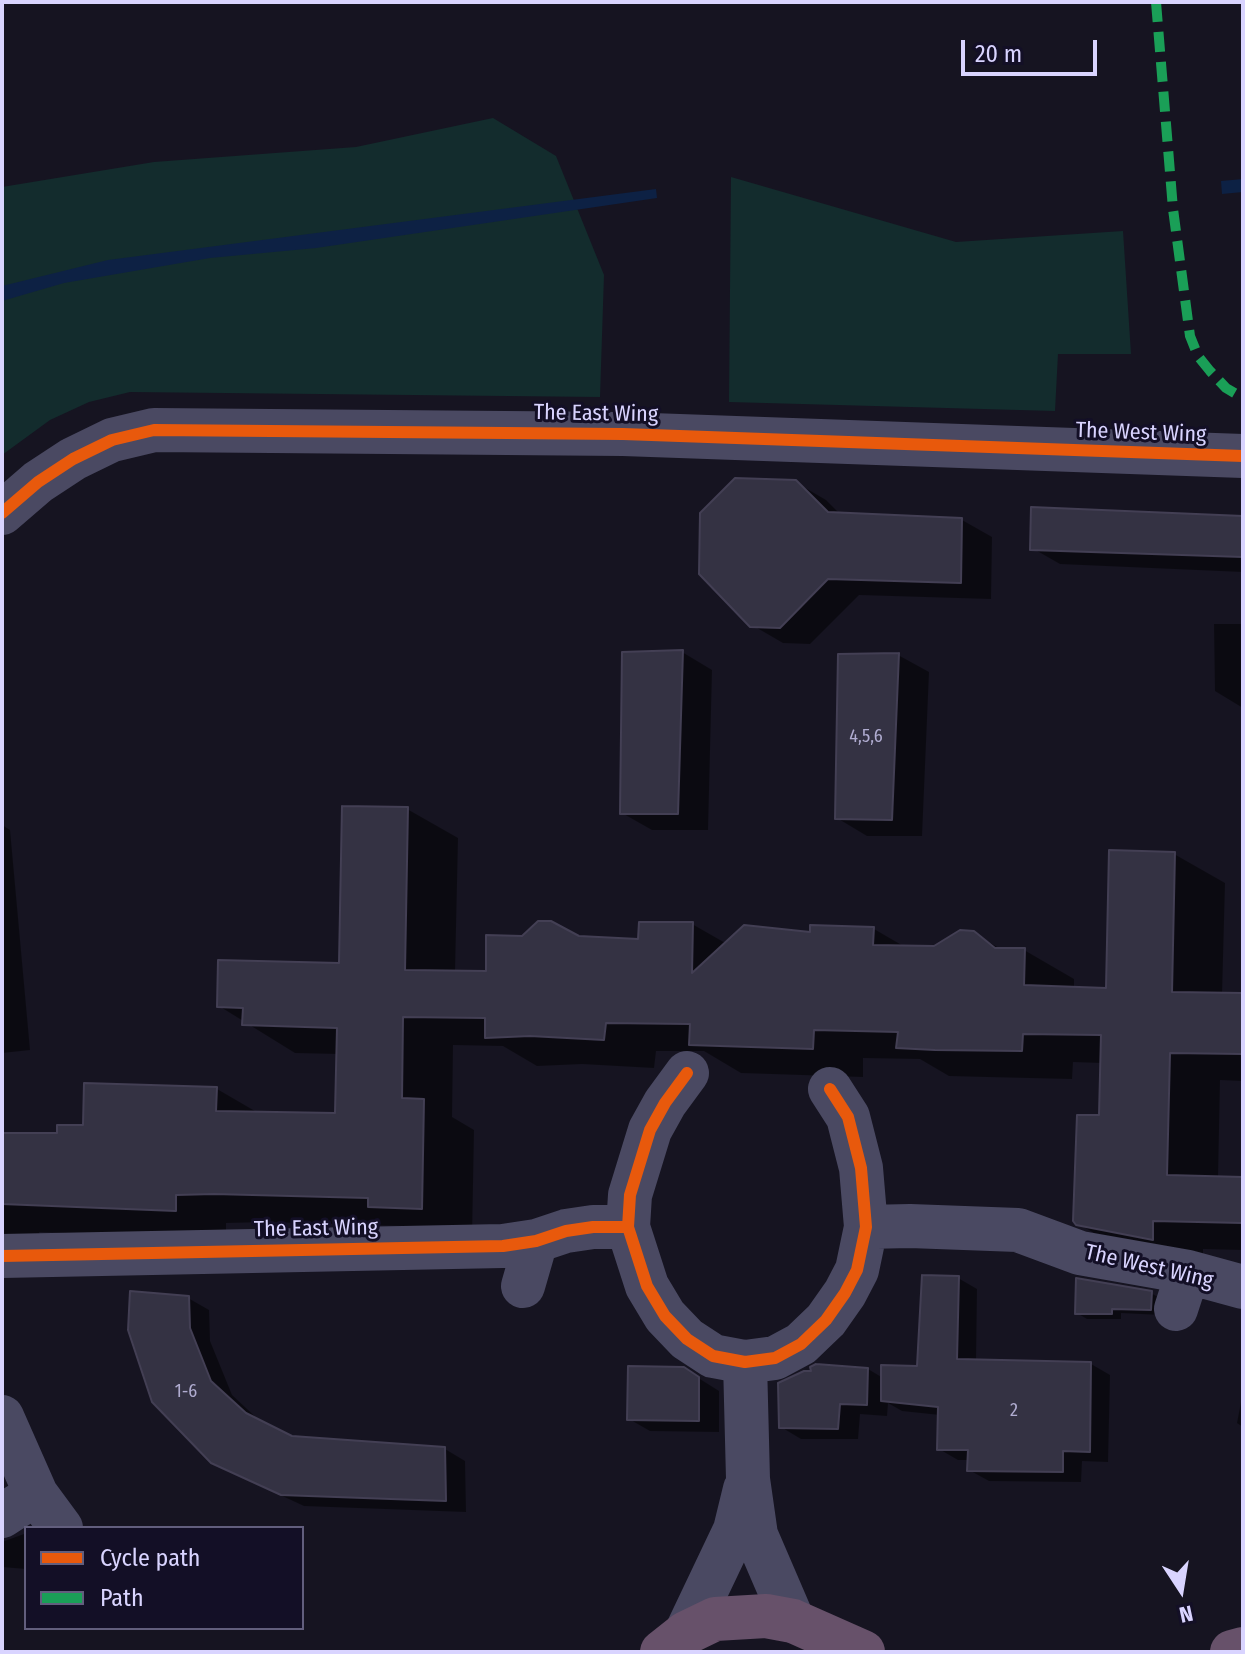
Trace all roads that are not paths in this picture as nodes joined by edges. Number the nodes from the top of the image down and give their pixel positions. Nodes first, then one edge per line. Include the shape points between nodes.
1 (1038, 450) joint
2 (1243, 456) edge
3 (2, 513) edge
4 (687, 1073) dead end
5 (830, 1089) dead end
6 (628, 1227) junction
7 (866, 1227) junction
8 (536, 1241) junction
9 (2, 1256) edge
10 (523, 1286) dead end
11 (1243, 1287) edge
12 (745, 1362) junction
13 (2, 1417) edge
14 (2, 1465) edge
15 (748, 1479) junction
16 (19, 1505) edge
17 (57, 1526) edge
18 (816, 1636) edge
19 (674, 1643) edge
20 (1243, 1649) edge
21 (863, 1652) edge
22 (1232, 1652) edge

1 - 2 street, The West Wing
1 - 3 street, The East Wing via 623,434 154,430 112,440 73,459
4 - 6 street via 650,1130 630,1195
5 - 7 street via 855,1137
6 - 8 street, The East Wing via 566,1231
6 - 12 street via 647,1286 665,1316 713,1356
7 - 11 street, The West Wing via 1018,1230 1182,1290
7 - 12 street via 857,1270 826,1320 801,1344 775,1358
8 - 9 street, The East Wing via 503,1246
8 - 10 street
12 - 15 street
13 - 16 street
14 - 16 street
15 - 18 street via 756,1535
15 - 19 street via 735,1530
16 - 17 street
18 - 19 highway via 766,1616 715,1619
18 - 21 highway
20 - 22 highway

